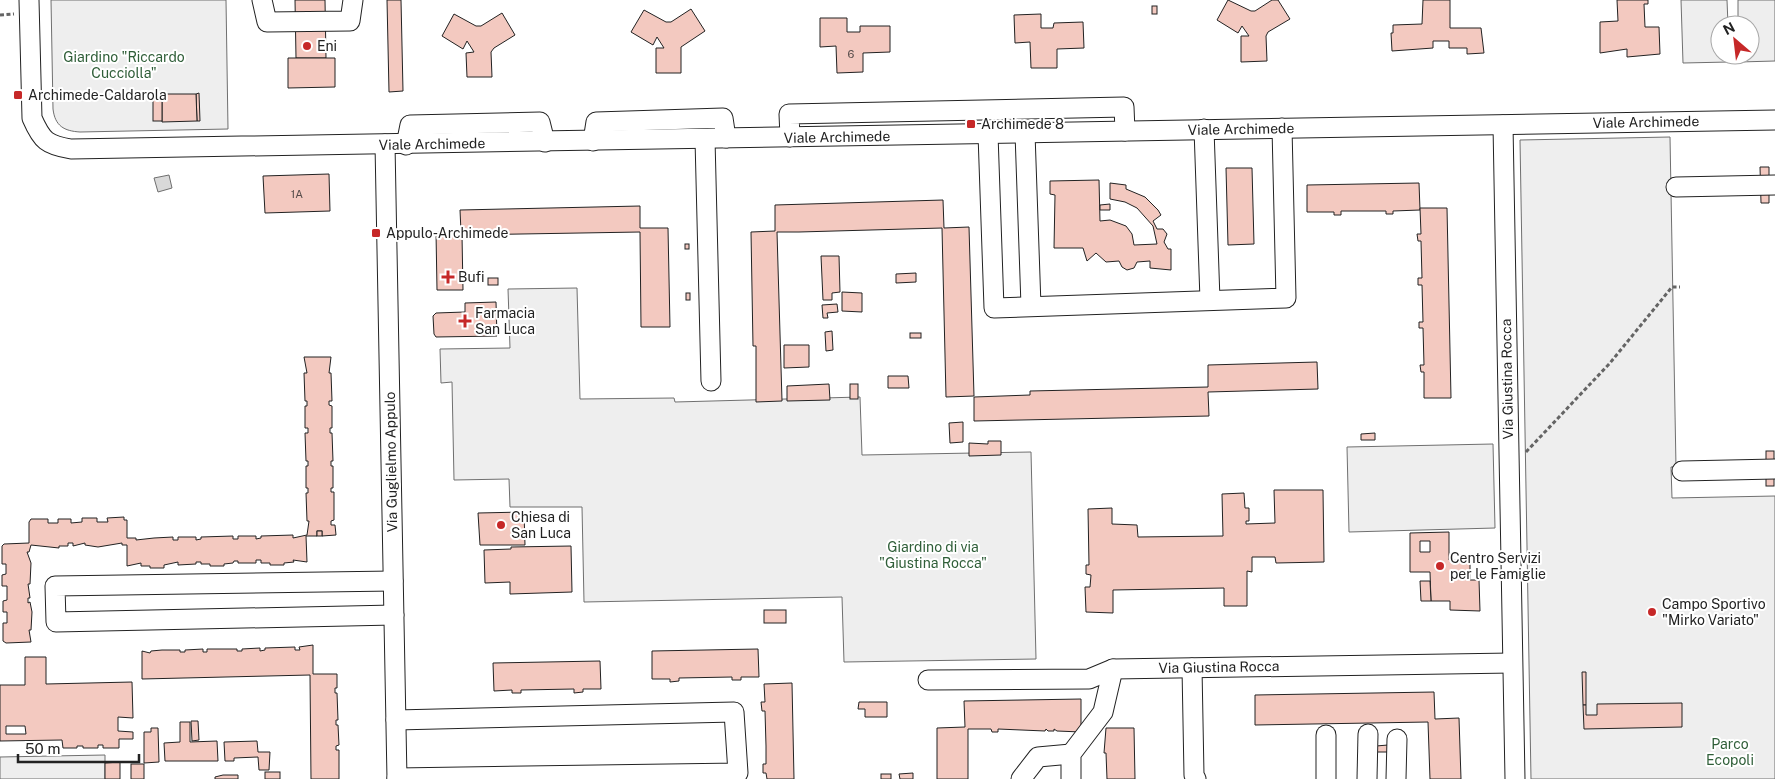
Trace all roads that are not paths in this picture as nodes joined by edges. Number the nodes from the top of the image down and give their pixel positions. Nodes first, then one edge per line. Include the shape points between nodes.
1 (29, 0) edge
2 (262, 0) edge
3 (353, 0) edge
4 (1037, 108) junction
5 (843, 112) junction
6 (1775, 120) edge
7 (1503, 124) junction
8 (1282, 128) junction
9 (1204, 129) junction
10 (1124, 131) junction
11 (1031, 133) junction
12 (988, 134) junction
13 (846, 136) junction
14 (790, 137) junction
15 (726, 138) junction
16 (705, 139) junction
17 (593, 141) junction
18 (385, 144) junction
19 (1775, 185) edge
20 (1676, 187) dead end
21 (1210, 300) junction
22 (1030, 306) junction
23 (711, 381) dead end
24 (1775, 469) edge
25 (1682, 470) dead end
26 (393, 581) junction
27 (394, 615) junction
28 (1512, 662) junction
29 (1192, 668) junction
30 (1113, 669) junction
31 (928, 680) dead end
32 (396, 720) junction
33 (1368, 734) dead end
34 (1326, 735) dead end
35 (1397, 739) dead end
36 (1071, 754) junction
37 (397, 778) edge
38 (1021, 779) edge
39 (1071, 779) edge
40 (1196, 779) edge
41 (1326, 779) edge
42 (1367, 779) edge
43 (1396, 779) edge
44 (1515, 779) edge

1 - 18 street, Viale Archimede via 32,118 39,134 51,146 71,149
2 - 3 street via 267,22 350,21
4 - 5 street
4 - 10 street via 1124,106
4 - 11 street
5 - 13 street
5 - 14 street via 789,114
6 - 7 street, Viale Archimede
7 - 8 street, Viale Archimede
7 - 28 street, Via Giustina Rocca
8 - 9 street, Viale Archimede
8 - 21 street via 1286,298
9 - 10 street, Viale Archimede
9 - 21 street
10 - 11 street, Viale Archimede
11 - 12 street, Viale Archimede
11 - 22 street
12 - 13 street, Viale Archimede
12 - 22 street via 994,308
13 - 14 street, Viale Archimede
14 - 15 street, Viale Archimede
15 - 16 street, Viale Archimede
15 - 17 street via 723,118 596,122
16 - 17 street, Viale Archimede
16 - 23 street
17 - 18 street, Viale Archimede
18 - 26 street, Via Guglielmo Appulo
19 - 20 street
21 - 22 street
24 - 25 street
26 - 27 street, Via Guglielmo Appulo
26 - 27 street via 55,586 55,595 56,622
27 - 32 street, Via Guglielmo Appulo
28 - 29 street, Via Giustina Rocca
28 - 44 street, Via Giustina Rocca
29 - 30 street, Via Giustina Rocca
29 - 40 street
30 - 31 street, Via Giustina Rocca via 1090,678
30 - 36 street via 1103,712
32 - 37 street, Via Guglielmo Appulo
32 - 37 street via 734,712 738,773
33 - 42 street
34 - 41 street
35 - 43 street
36 - 38 street via 1038,757
36 - 39 street

